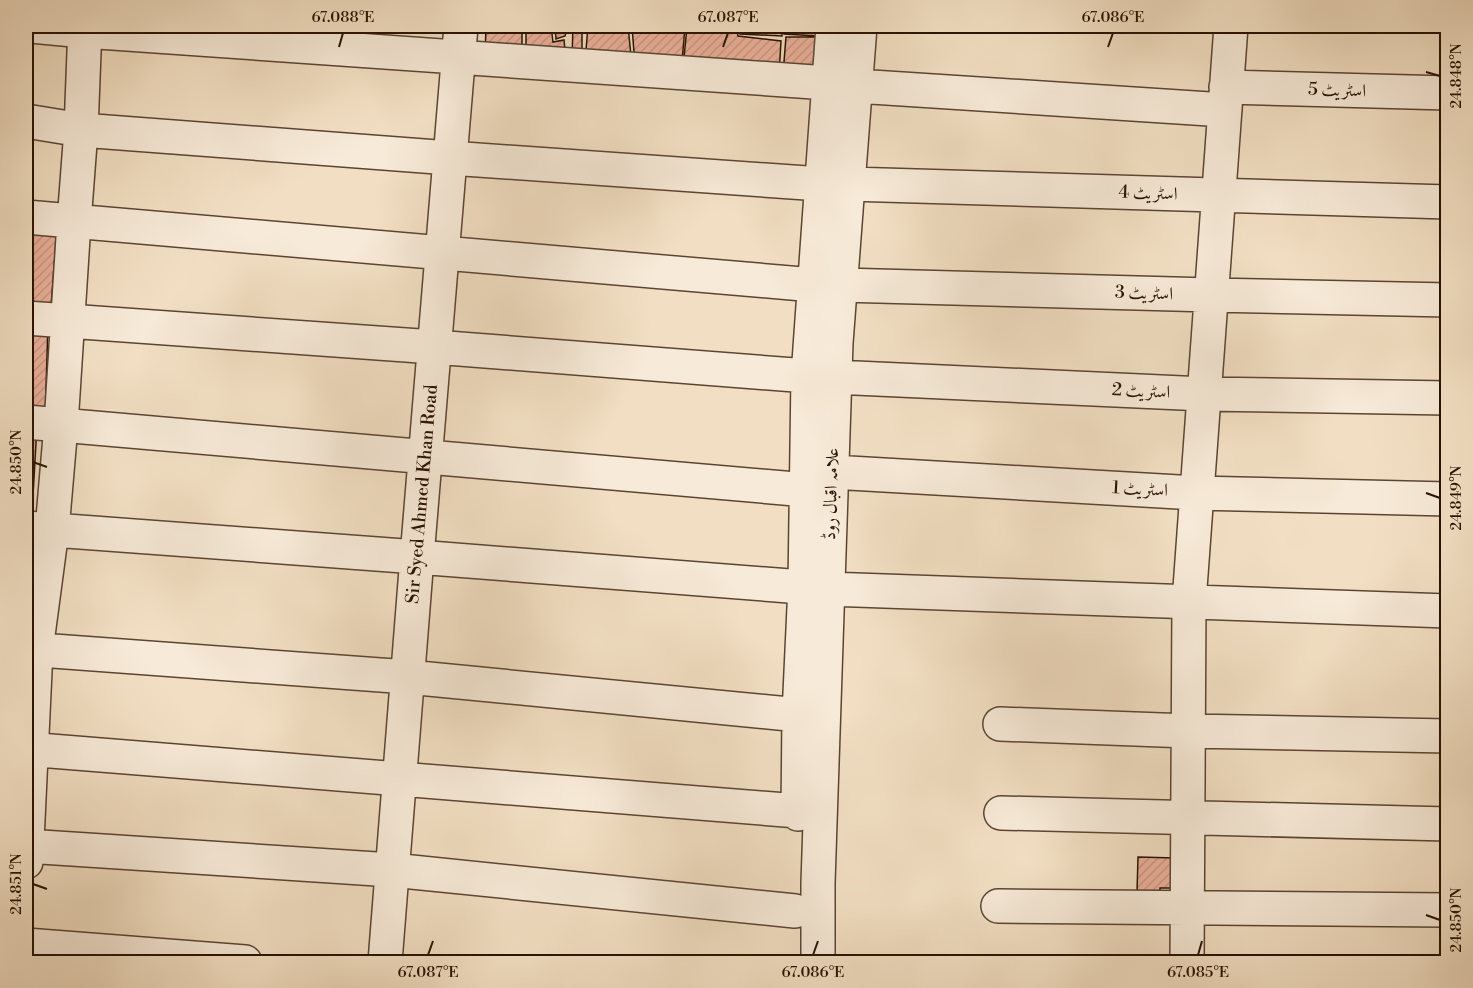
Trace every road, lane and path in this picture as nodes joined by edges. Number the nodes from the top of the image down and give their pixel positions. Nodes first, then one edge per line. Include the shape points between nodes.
1 (31, 26) edge
2 (833, 26) edge
3 (860, 26) edge
4 (1231, 26) edge
5 (85, 28) edge
6 (459, 41) edge
7 (842, 85) junction
8 (1448, 93) edge
9 (1225, 99) junction
10 (26, 121) edge
11 (81, 130) junction
12 (450, 159) junction
13 (835, 184) junction
14 (1218, 195) junction
15 (1448, 202) edge
16 (26, 217) edge
17 (74, 222) junction
18 (442, 254) junction
19 (828, 285) junction
20 (1211, 295) junction
21 (1448, 300) edge
22 (26, 318) edge
23 (67, 321) junction
24 (434, 347) junction
25 (821, 377) junction
26 (1204, 394) junction
27 (1448, 398) edge
28 (26, 422) edge
29 (61, 425) junction
30 (425, 458) junction
31 (820, 481) junction
32 (1196, 493) junction
33 (1448, 499) edge
34 (39, 530) edge
35 (417, 557) junction
36 (817, 588) junction
37 (1189, 602) junction
38 (1448, 611) edge
39 (31, 649) edge
40 (408, 677) junction
41 (799, 715) junction
42 (1000, 724) dead end
43 (1188, 731) junction
44 (1448, 736) edge
45 (28, 750) edge
46 (399, 780) junction
47 (798, 811) junction
48 (1001, 813) dead end
49 (1188, 819) junction
50 (1448, 824) edge
51 (26, 851) edge
52 (392, 870) junction
53 (999, 906) dead end
54 (1187, 907) junction
55 (1448, 910) edge
56 (795, 911) junction
57 (26, 945) edge
58 (245, 963) edge
59 (385, 963) edge
60 (795, 963) edge
61 (818, 963) edge
62 (1187, 963) edge

1 - 5 street, اسٹریٹ 5
2 - 7 street, علامہ اقبال روڈ
3 - 7 street, علامہ اقبال روڈ
4 - 9 street
5 - 6 street, اسٹریٹ 5
5 - 11 street
6 - 7 street, اسٹریٹ 5
6 - 12 street, Sir Syed Ahmed Khan Road
7 - 9 street, اسٹریٹ 5
7 - 13 street, علامہ اقبال روڈ
8 - 9 street, اسٹریٹ 5
9 - 14 street
10 - 11 street, اسٹریٹ 4
11 - 12 street, اسٹریٹ 4
11 - 17 street
12 - 13 street, اسٹریٹ 4
12 - 18 street, Sir Syed Ahmed Khan Road
13 - 14 street, اسٹریٹ 4
13 - 19 street, علامہ اقبال روڈ
14 - 15 street, اسٹریٹ 4
14 - 20 street
16 - 17 street, اسٹریٹ 3
17 - 18 street, اسٹریٹ 3
17 - 23 street
18 - 19 street, اسٹریٹ 3
18 - 24 street, Sir Syed Ahmed Khan Road
19 - 20 street, اسٹریٹ 3
19 - 25 street, علامہ اقبال روڈ
20 - 21 street, اسٹریٹ 3
20 - 26 street
22 - 23 street, اسٹریٹ 2
23 - 24 street, اسٹریٹ 2
23 - 29 street
24 - 25 street, اسٹریٹ 2
24 - 30 street, Sir Syed Ahmed Khan Road
25 - 26 street, اسٹریٹ 2
25 - 31 street, علامہ اقبال روڈ
26 - 27 street, اسٹریٹ 2
26 - 32 street
28 - 29 street, اسٹریٹ 1
29 - 30 street, اسٹریٹ 1
29 - 34 street
30 - 31 street, اسٹریٹ 1
30 - 35 street, Sir Syed Ahmed Khan Road
31 - 32 street, اسٹریٹ 1
31 - 36 street, علامہ اقبال روڈ
32 - 33 street, اسٹریٹ 1
32 - 37 street
34 - 35 street
34 - 39 street
35 - 36 street
35 - 40 street, Sir Syed Ahmed Khan Road
36 - 37 street
36 - 41 street, علامہ اقبال روڈ
36 - 61 street, علامہ اقبال روڈ
37 - 38 street
37 - 43 street
39 - 40 street
39 - 45 street
40 - 41 street
40 - 46 street, Sir Syed Ahmed Khan Road
41 - 47 street, علامہ اقبال روڈ
42 - 43 street
43 - 44 street
43 - 49 street
45 - 46 street
45 - 51 street
46 - 47 street
46 - 52 street, Sir Syed Ahmed Khan Road
47 - 56 street, علامہ اقبال روڈ
48 - 49 street
49 - 50 street
49 - 54 street
51 - 52 street
52 - 56 street
52 - 59 street, Sir Syed Ahmed Khan Road
53 - 54 street
54 - 55 street
54 - 62 street
56 - 60 street, علامہ اقبال روڈ
57 - 58 street

